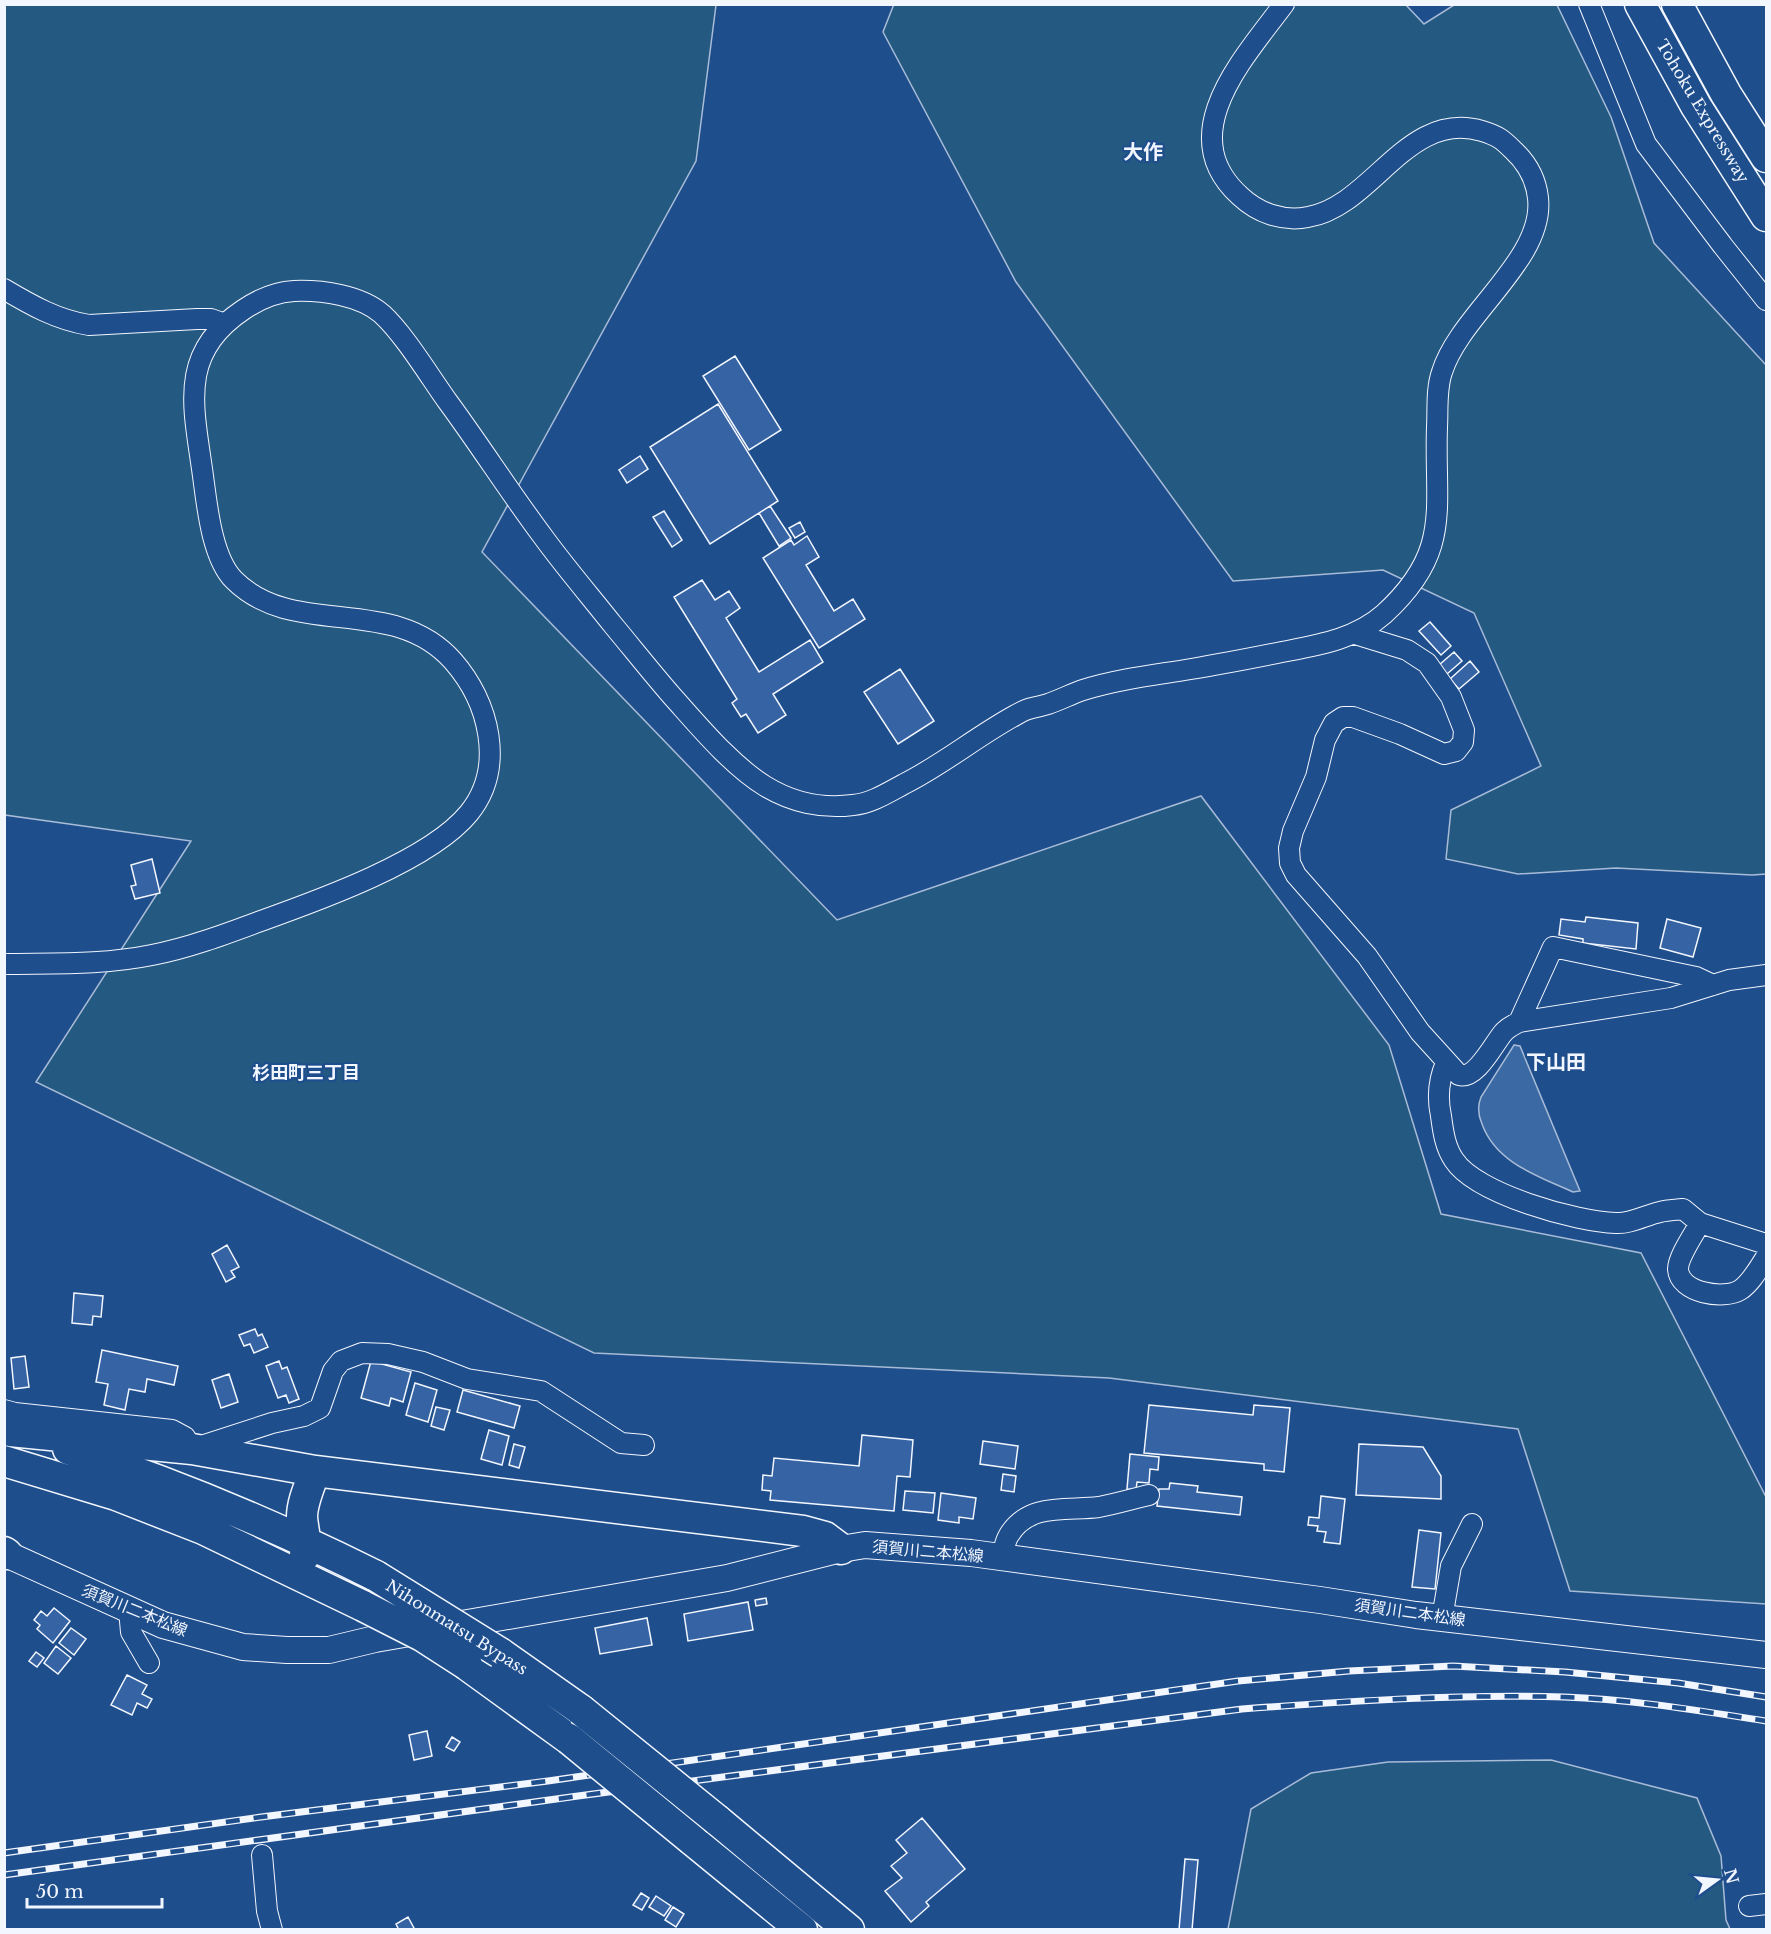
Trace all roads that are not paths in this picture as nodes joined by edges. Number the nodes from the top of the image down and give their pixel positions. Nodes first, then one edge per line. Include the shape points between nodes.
1 (1284, 4) edge
2 (1589, 4) edge
3 (1640, 4) edge
4 (1677, 4) edge
5 (1767, 157) edge
6 (1767, 216) edge
7 (4, 289) edge
8 (1767, 300) edge
9 (225, 324) junction
10 (1355, 634) junction
11 (4, 964) edge
12 (1767, 975) edge
13 (1713, 985) junction
14 (1519, 1022) junction
15 (1446, 1063) junction
16 (1700, 1223) junction
17 (1767, 1244) edge
18 (1767, 1257) edge
19 (6, 1423) edge
20 (644, 1445) dead end
21 (192, 1449) junction
22 (4, 1461) edge
23 (315, 1471) junction
24 (1149, 1495) dead end
25 (1472, 1524) dead end
26 (306, 1541) junction
27 (841, 1549) junction
28 (5, 1553) edge
29 (1001, 1557) junction
30 (302, 1576) junction
31 (129, 1610) junction
32 (1442, 1618) junction
33 (1767, 1655) edge
34 (149, 1663) dead end
35 (262, 1855) dead end
36 (272, 1929) edge
37 (802, 1929) edge
38 (849, 1929) edge

1 - 10 street via 1232,74 1212,119 1210,140 1215,161 1237,194 1273,216 1312,217 1350,197 1417,141 1439,130 1460,127 1500,138 1521,157 1537,189 1536,229 1469,323 1443,367 1436,442 1438,520 1428,556 1410,585 1385,612
2 - 8 street via 1646,144
3 - 6 highway, Tohoku Expressway via 1696,106
4 - 5 highway, Tohoku Expressway via 1726,94
7 - 9 street via 36,308 89,325 197,319
9 - 10 street via 248,306 274,294 296,291 342,296 373,306 406,343 544,538 647,668 736,763 763,785 797,801 839,806 879,798 921,777 1022,711 1087,689
9 - 11 street via 205,347 193,391 206,502 222,564 237,583 275,605 382,622 434,642 462,671 482,705 490,757 484,788 461,823 417,853 293,910 150,956
10 - 15 street via 1407,650 1427,663 1450,697 1464,730 1463,742 1456,751 1444,754 1353,717 1343,717 1334,723 1293,831 1290,863 1296,875 1367,956 1396,1001
12 - 13 street
13 - 14 street via 1671,998
13 - 14 street via 1696,977 1553,947
14 - 15 street via 1504,1032 1481,1064 1466,1076
15 - 16 street via 1439,1078 1444,1136 1454,1160 1470,1176 1516,1199 1585,1219 1618,1224 1683,1209
16 - 17 street
16 - 18 street via 1678,1268 1681,1280 1693,1288 1711,1294 1731,1294 1742,1289
19 - 21 highway
19 - 26 highway, Nihonmatsu Bypass via 218,1503
20 - 21 street via 621,1443 541,1391 467,1379 388,1354 362,1353 341,1361 333,1371 320,1408
21 - 23 highway
22 - 30 highway, Nihonmatsu Bypass via 116,1495 203,1529
23 - 26 highway via 302,1516
23 - 27 highway via 803,1532 825,1537
24 - 29 street via 1098,1507 1052,1509 1035,1514 1009,1534
25 - 32 street via 1451,1566
26 - 30 highway
26 - 38 highway, Nihonmatsu Bypass, bridge via 375,1576 500,1653 581,1710
27 - 29 main road, 須賀川二本松線 via 890,1546
27 - 31 main road, 須賀川二本松線 via 727,1578 329,1650 243,1647 163,1625
28 - 31 main road, 須賀川二本松線
29 - 32 main road, 須賀川二本松線
30 - 37 highway, Nihonmatsu Bypass, bridge via 422,1636 467,1665 569,1739
31 - 34 street via 131,1632
32 - 33 main road, 須賀川二本松線
35 - 36 street

